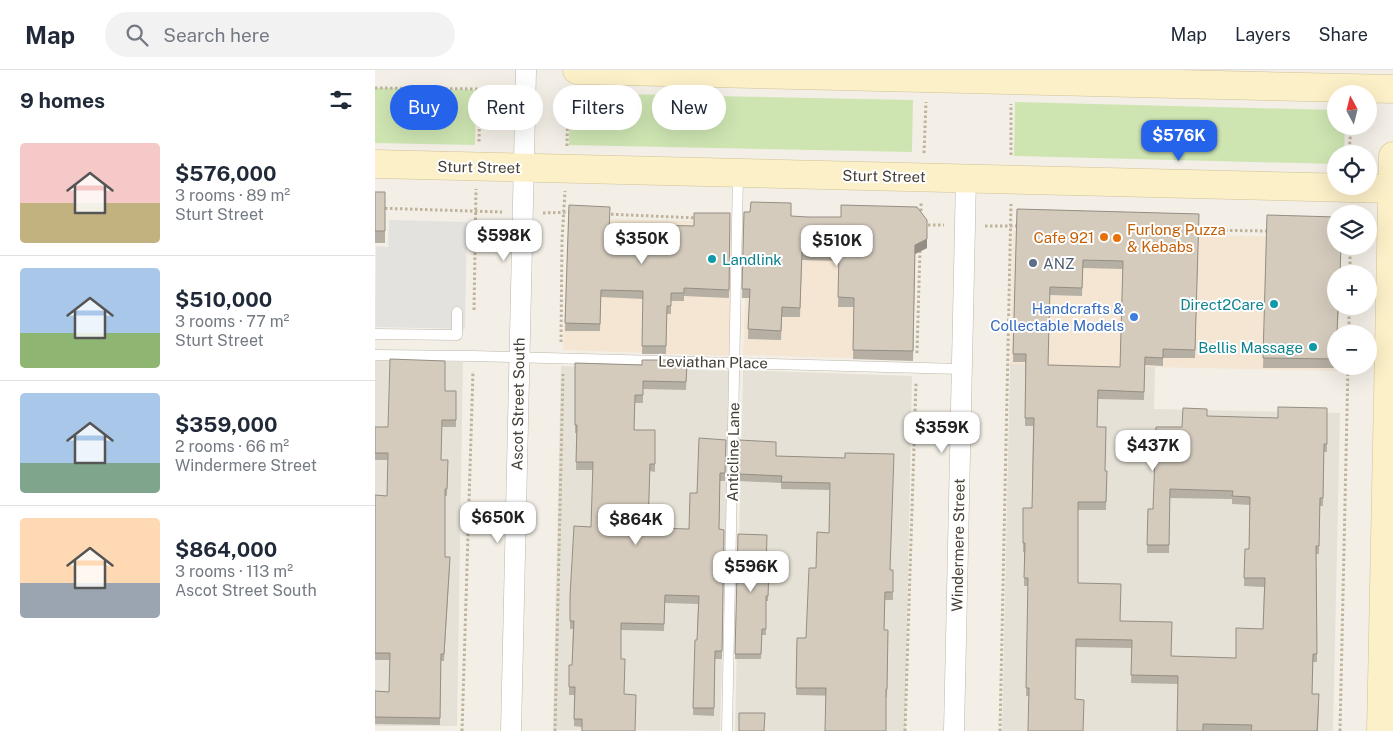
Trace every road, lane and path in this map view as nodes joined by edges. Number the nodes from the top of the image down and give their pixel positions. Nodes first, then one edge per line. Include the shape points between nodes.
1 (526, 70) edge
2 (746, 72) edge
3 (573, 80) edge
4 (375, 88) edge
5 (1393, 89) edge
6 (926, 102) dead end
7 (1011, 102) dead end
8 (479, 150) dead end
9 (567, 154) dead end
10 (1393, 156) edge
11 (923, 160) dead end
12 (1011, 162) dead end
13 (375, 164) edge
14 (524, 168) junction
15 (739, 173) junction
16 (966, 178) junction
17 (477, 183) dead end
18 (565, 186) dead end
19 (1393, 188) edge
20 (375, 208) edge
21 (476, 211) junction
22 (523, 212) junction
23 (545, 213) dead end
24 (920, 225) edge
25 (965, 225) junction
26 (1011, 226) junction
27 (1020, 226) edge
28 (1188, 229) edge
29 (1277, 231) edge
30 (920, 244) edge
31 (457, 312) dead end
32 (474, 312) dead end
33 (375, 334) edge
34 (375, 355) edge
35 (473, 356) junction
36 (519, 358) junction
37 (562, 359) junction
38 (735, 363) junction
39 (917, 368) junction
40 (961, 369) junction
41 (1348, 375) edge
42 (462, 731) edge
43 (511, 731) edge
44 (555, 731) edge
45 (727, 731) edge
46 (905, 731) edge
47 (954, 731) edge
48 (1001, 731) edge
49 (1341, 731) edge
50 (1381, 731) edge

1 - 14 street, Ascot Street South
2 - 3 main road
2 - 5 main road
3 - 9 path
4 - 8 path via 480,90
6 - 11 path
7 - 12 path
10 - 19 main road
13 - 14 main road, Sturt Street
14 - 15 main road, Sturt Street
14 - 22 street, Ascot Street South
15 - 16 main road, Sturt Street
15 - 38 lane, Anticline Lane
16 - 19 main road, Sturt Street
16 - 25 street, Windermere Street
17 - 21 path
18 - 37 path
19 - 50 main road
20 - 21 path
21 - 22 path
21 - 32 path
22 - 23 path
22 - 36 street, Ascot Street South
24 - 25 path
25 - 26 path
25 - 40 street, Windermere Street
26 - 27 path
26 - 48 path
28 - 29 path
30 - 39 path
31 - 33 lane via 457,335
34 - 35 lane, Leviathan Place
35 - 36 lane, Leviathan Place
35 - 42 path
36 - 37 lane, Leviathan Place
36 - 43 street, Ascot Street South
37 - 38 lane, Leviathan Place
37 - 44 path
38 - 39 lane, Leviathan Place
38 - 45 lane, Anticline Lane
39 - 40 lane, Leviathan Place
39 - 46 path
40 - 47 street, Windermere Street
41 - 49 path

